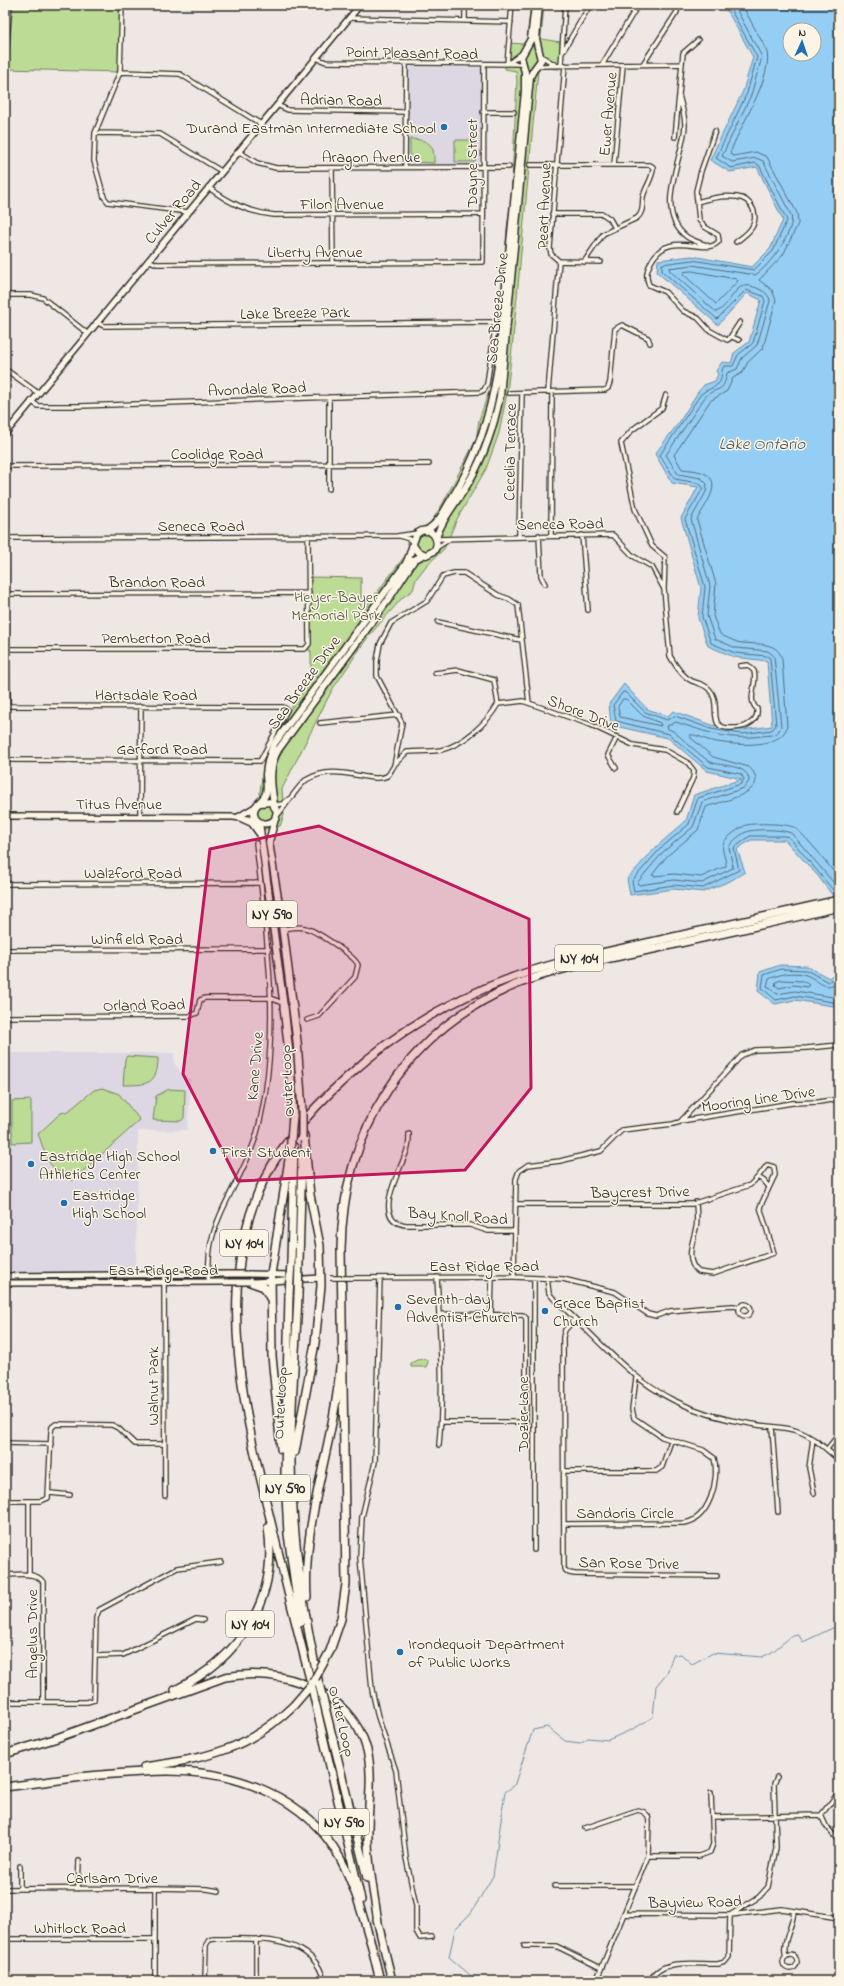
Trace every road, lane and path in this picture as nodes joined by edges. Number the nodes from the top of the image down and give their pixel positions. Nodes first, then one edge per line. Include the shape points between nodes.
1 (10, 5) edge
2 (122, 5) edge
3 (360, 5) edge
4 (465, 5) edge
5 (512, 5) edge
6 (535, 5) edge
7 (539, 5) edge
8 (566, 5) edge
9 (590, 5) edge
10 (638, 5) edge
11 (677, 5) edge
12 (349, 18) junction
13 (465, 21) junction
14 (511, 22) junction
15 (698, 40) dead end
16 (526, 49) junction
17 (521, 54) junction
18 (540, 54) junction
19 (561, 54) junction
20 (6, 58) edge
21 (316, 58) junction
22 (508, 63) junction
23 (406, 64) junction
24 (555, 64) junction
25 (643, 64) junction
26 (682, 64) junction
27 (484, 65) junction
28 (523, 65) junction
29 (563, 65) junction
30 (602, 65) junction
31 (623, 65) junction
32 (537, 66) junction
33 (5, 67) edge
34 (120, 72) junction
35 (679, 95) junction
36 (277, 105) junction
37 (406, 112) junction
38 (483, 112) junction
39 (514, 112) dead end
40 (261, 124) junction
41 (715, 131) dead end
42 (94, 132) junction
43 (675, 137) dead end
44 (238, 151) junction
45 (530, 165) dead end
46 (614, 165) junction
47 (556, 166) junction
48 (405, 167) junction
49 (482, 167) junction
50 (509, 167) dead end
51 (332, 168) junction
52 (221, 171) junction
53 (208, 187) junction
54 (697, 202) junction
55 (188, 212) junction
56 (482, 214) junction
57 (552, 214) junction
58 (333, 215) junction
59 (615, 228) junction
60 (736, 242) dead end
61 (707, 245) junction
62 (148, 260) junction
63 (559, 261) junction
64 (483, 262) joint
65 (584, 262) junction
66 (601, 262) dead end
67 (334, 263) junction
68 (5, 295) edge
69 (96, 322) junction
70 (740, 322) dead end
71 (87, 333) junction
72 (732, 337) junction
73 (739, 340) dead end
74 (650, 343) dead end
75 (5, 370) edge
76 (484, 390) joint
77 (550, 392) junction
78 (38, 393) junction
79 (508, 393) dead end
80 (522, 393) junction
81 (666, 395) dead end
82 (329, 397) junction
83 (31, 401) junction
84 (5, 434) edge
85 (329, 464) junction
86 (428, 464) dead end
87 (5, 466) edge
88 (329, 488) dead end
89 (423, 532) junction
90 (538, 535) junction
91 (551, 535) junction
92 (582, 535) junction
93 (308, 536) junction
94 (397, 536) junction
95 (519, 536) junction
96 (5, 538) edge
97 (436, 538) junction
98 (451, 538) junction
99 (413, 544) junction
100 (436, 548) junction
101 (423, 554) junction
102 (545, 584) dead end
103 (664, 589) junction
104 (309, 593) junction
105 (6, 594) edge
106 (588, 610) dead end
107 (438, 622) dead end
108 (521, 640) junction
109 (6, 649) edge
110 (740, 666) dead end
111 (435, 673) dead end
112 (529, 703) junction
113 (498, 704) junction
114 (7, 706) edge
115 (141, 706) junction
116 (286, 708) joint
117 (399, 715) junction
118 (320, 723) dead end
119 (617, 737) junction
120 (5, 760) edge
121 (141, 760) junction
122 (394, 766) junction
123 (616, 768) dead end
124 (293, 796) junction
125 (258, 805) junction
126 (274, 805) junction
127 (677, 812) dead end
128 (5, 816) edge
129 (140, 816) junction
130 (236, 817) junction
131 (276, 818) junction
132 (258, 821) junction
133 (259, 842) junction
134 (261, 883) junction
135 (5, 884) edge
136 (839, 900) edge
137 (839, 907) edge
138 (792, 914) junction
139 (283, 929) junction
140 (268, 949) junction
141 (5, 950) edge
142 (281, 987) junction
143 (271, 998) junction
144 (284, 1007) junction
145 (5, 1017) edge
146 (307, 1020) dead end
147 (839, 1045) edge
148 (839, 1102) edge
149 (680, 1122) junction
150 (409, 1134) dead end
151 (303, 1137) junction
152 (292, 1150) junction
153 (758, 1177) junction
154 (769, 1187) junction
155 (696, 1202) junction
156 (516, 1204) junction
157 (515, 1231) junction
158 (208, 1274) junction
159 (164, 1275) junction
160 (5, 1276) edge
161 (437, 1277) junction
162 (492, 1277) junction
163 (514, 1277) junction
164 (250, 1278) junction
165 (271, 1278) junction
166 (321, 1278) junction
167 (380, 1278) junction
168 (534, 1278) junction
169 (547, 1278) junction
170 (164, 1282) junction
171 (208, 1282) junction
172 (5, 1283) edge
173 (271, 1303) junction
174 (740, 1307) dead end
175 (439, 1314) junction
176 (491, 1315) junction
177 (575, 1319) junction
178 (343, 1321) junction
179 (636, 1378) junction
180 (441, 1422) junction
181 (772, 1427) junction
182 (839, 1434) edge
183 (813, 1439) junction
184 (671, 1441) junction
185 (5, 1444) edge
186 (50, 1444) junction
187 (164, 1444) junction
188 (439, 1445) dead end
189 (827, 1450) junction
190 (839, 1460) edge
191 (258, 1467) junction
192 (564, 1471) junction
193 (292, 1482) junction
194 (814, 1492) dead end
195 (50, 1493) junction
196 (70, 1495) dead end
197 (165, 1496) dead end
198 (5, 1501) edge
199 (29, 1501) junction
200 (286, 1501) junction
201 (778, 1512) dead end
202 (564, 1524) junction
203 (534, 1550) dead end
204 (221, 1562) dead end
205 (5, 1575) edge
206 (29, 1575) junction
207 (717, 1576) dead end
208 (203, 1620) dead end
209 (96, 1656) junction
210 (314, 1657) junction
211 (310, 1679) junction
212 (5, 1702) edge
213 (43, 1702) junction
214 (120, 1714) junction
215 (5, 1754) edge
216 (77, 1777) junction
217 (777, 1777) dead end
218 (5, 1787) edge
219 (839, 1792) edge
220 (711, 1793) dead end
221 (775, 1815) junction
222 (821, 1815) junction
223 (712, 1818) junction
224 (585, 1828) dead end
225 (836, 1838) dead end
226 (648, 1856) junction
227 (79, 1861) dead end
228 (20, 1866) dead end
229 (554, 1886) dead end
230 (635, 1886) junction
231 (20, 1888) junction
232 (155, 1888) junction
233 (5, 1889) edge
234 (78, 1889) junction
235 (219, 1891) dead end
236 (794, 1911) junction
237 (624, 1914) junction
238 (730, 1915) junction
239 (839, 1918) edge
240 (378, 1922) junction
241 (432, 1937) dead end
242 (5, 1939) edge
243 (155, 1939) junction
244 (256, 1939) junction
245 (524, 1946) dead end
246 (372, 1947) junction
247 (786, 1957) dead end
248 (601, 1968) junction
249 (155, 1981) edge
250 (205, 1981) edge
251 (256, 1981) edge
252 (324, 1981) edge
253 (380, 1981) edge
254 (392, 1981) edge
255 (596, 1981) edge
256 (650, 1981) edge

1 - 20 street
2 - 34 street
3 - 12 main road, Culver Road
4 - 13 street
5 - 14 street
6 - 16 main road via 531,39
7 - 18 main road via 536,36
8 - 19 street, Peart Avenue
9 - 19 street
10 - 30 street
11 - 25 street via 677,12
12 - 13 street
12 - 21 main road, Culver Road
13 - 14 street
14 - 22 street
15 - 26 street via 683,52
16 - 17 main road
16 - 18 main road via 532,48
17 - 22 street
17 - 28 main road
18 - 24 street
18 - 32 main road via 541,60
19 - 29 street, Peart Avenue
20 - 33 street
21 - 23 street, Point Pleasant Road via 326,62
21 - 36 main road, Culver Road
22 - 27 street, Point Pleasant Road
22 - 28 street, Point Pleasant Road
23 - 27 street, Point Pleasant Road
23 - 37 street
24 - 29 street
24 - 32 street
25 - 26 street
25 - 31 street
26 - 35 street
27 - 38 street, Dayne Street
28 - 32 main road via 528,68
28 - 89 main road, Sea Breeze Drive via 526,80 494,393 485,428 471,463 436,524
29 - 30 street
29 - 47 street, Peart Avenue
30 - 31 street
31 - 46 street, Ewer Avenue
32 - 97 main road, Sea Breeze Drive via 530,77 499,402 479,464 464,491 442,521
34 - 40 street via 180,74
34 - 42 street
35 - 43 street
35 - 61 street via 685,125 671,189 671,207 681,232 688,238
36 - 37 street, Adrian Road via 288,110
36 - 40 main road, Culver Road
37 - 48 street
38 - 39 street
38 - 49 street, Dayne Street
40 - 44 main road, Culver Road
41 - 54 street via 697,186
42 - 52 street via 160,134
42 - 55 street via 94,161 104,197 108,202
44 - 51 street, Aragon Avenue via 257,163 272,168
44 - 52 main road, Culver Road
45 - 47 street
46 - 47 street
46 - 59 street via 653,167 641,214
47 - 57 street, Peart Avenue
48 - 49 street, Aragon Avenue
48 - 51 street, Aragon Avenue
49 - 50 street, Aragon Avenue
49 - 56 street, Dayne Street
51 - 58 street
52 - 53 main road, Culver Road
53 - 55 main road, Culver Road
53 - 58 street, Filon Avenue via 232,203 255,212 278,215
54 - 60 street via 732,196 743,198 750,203 754,212 754,223
54 - 61 street via 698,218 701,223 719,238 717,244
55 - 62 main road, Culver Road
56 - 58 street, Filon Avenue
56 - 64 street, Dayne Street
57 - 59 street via 603,214 610,219
57 - 63 street, Peart Avenue via 550,252
58 - 67 street
59 - 65 street via 603,234
61 - 72 street via 704,247 681,243 665,248 655,255 646,278 649,285 665,292 682,311 698,318 709,330 727,340
62 - 67 street, Liberty Avenue via 157,264
62 - 69 main road, Culver Road
63 - 65 street
63 - 77 street, Peart Avenue
64 - 67 street, Liberty Avenue
65 - 66 street
68 - 71 street via 31,295 43,298
69 - 71 main road, Culver Road
69 - 76 street, Lake Breeze Park via 104,326 494,323 487,384
70 - 72 street
71 - 78 main road, Culver Road
72 - 73 street
74 - 77 street via 648,338 622,324 615,329 613,335 608,388
75 - 78 street
76 - 82 street, Avondale Road via 475,393
77 - 80 street
77 - 91 street, Peart Avenue
78 - 83 main road, Culver Road
79 - 80 street
80 - 95 street, Cecelia Terrace
81 - 103 street via 662,408 632,430 621,443 635,509 652,546 665,557
82 - 83 street, Avondale Road via 64,406 38,406
82 - 85 street
83 - 84 main road, Culver Road
85 - 86 street, Coolidge Road
85 - 87 street, Coolidge Road
85 - 88 street
89 - 94 street, Seneca Road
89 - 97 main road via 431,532
89 - 99 main road via 416,535
90 - 91 street, Seneca Road
90 - 95 street, Seneca Road
90 - 102 street via 541,576
91 - 92 street, Seneca Road
92 - 103 street, Seneca Road via 613,535 633,556 652,567
92 - 106 street
93 - 94 street, Seneca Road
93 - 96 street, Seneca Road
93 - 104 street
94 - 99 street, Seneca Road via 408,539
95 - 98 street, Seneca Road
96 - 105 street
97 - 98 street, Seneca Road
97 - 100 main road
98 - 100 street
99 - 101 main road via 417,551
99 - 125 main road, Sea Breeze Drive via 412,554 405,565 277,738 268,764 266,793
100 - 101 main road via 429,554
101 - 126 main road, Sea Breeze Drive via 414,560 388,600 279,748 270,774
103 - 110 street, Seneca Road via 670,656 686,676 704,685 713,694 716,702 716,721 726,728 748,725 757,715 757,709 751,699 754,671 748,665
104 - 105 street, Brandon Road
104 - 109 street, Pemberton Road via 307,649
105 - 109 street
107 - 108 street
108 - 112 street
108 - 117 street via 518,605 464,573 454,572 443,576 426,601 391,624 380,644 378,676
109 - 114 street
111 - 113 street via 458,670 494,680
112 - 113 street, Shore Drive via 523,701
112 - 119 street, Shore Drive
113 - 122 street via 488,718 458,742 440,750 407,752
114 - 115 street, Hartsdale Road
115 - 116 street, Hartsdale Road
115 - 121 street
116 - 121 street, Garford Road via 260,761
117 - 118 street
117 - 122 street via 402,723
119 - 123 street via 608,755
119 - 127 street, Shore Drive via 633,745 665,750 691,766 694,771 693,778
120 - 121 street, Garford Road
121 - 129 street
122 - 124 street via 388,775 381,777 338,772 321,774 302,783
124 - 126 street via 286,802
124 - 131 street
125 - 126 main road via 266,801
125 - 130 main road, Titus Avenue via 248,813
125 - 132 main road via 254,813
126 - 131 main road via 277,811
128 - 129 main road, Titus Avenue
129 - 130 main road, Titus Avenue
130 - 132 main road, Titus Avenue
130 - 133 main road via 253,824 258,830
131 - 132 main road via 269,824
131 - 139 main road, Outer Loop / NY 590 via 269,845
132 - 133 main road, Outer Loop / NY 590
133 - 134 street, Kane Drive
133 - 142 main road, Outer Loop / NY 590
134 - 135 street, Walzford Road
134 - 140 street, Kane Drive
136 - 138 highway, NY 104
137 - 138 highway, NY 104
138 - 178 highway, NY 104 via 581,966 514,986 486,1000 435,1036 401,1072 385,1095 370,1120 352,1166 345,1193 342,1228
138 - 191 highway, NY 104 via 566,961 499,982 427,1018 398,1037 358,1067 328,1095 294,1133 274,1162 255,1200 244,1242 239,1284 239,1348 244,1398
139 - 146 street via 308,929 352,957 358,965 355,977 334,1000 319,1016
139 - 151 highway, Outer Loop / NY 590, bridge via 297,1041
140 - 141 street, Winfield Road
140 - 143 street, Kane Drive
142 - 143 street via 279,994
142 - 144 main road, Outer Loop / NY 590
143 - 144 street via 280,1001
143 - 145 street, Orland Road via 205,998 200,1000 197,1013 190,1016
143 - 158 street, Kane Drive via 269,1060 262,1110 252,1150 211,1241
144 - 152 highway, Outer Loop / NY 590, bridge via 290,1057
147 - 149 street via 755,1050 742,1055
148 - 149 street, Mooring Line Drive via 792,1102
149 - 156 street, Mooring Line Drive via 622,1130 601,1151 524,1166 517,1175
150 - 157 street, Bay Knoll Road via 408,1147 397,1171 390,1204 391,1214 396,1222 406,1225 470,1225 488,1231
151 - 166 highway via 319,1242
151 - 193 highway, Outer Loop / NY 590, bridge via 291,1426
152 - 165 highway via 276,1231
152 - 200 highway, Outer Loop / NY 590, bridge via 284,1439
153 - 154 street
153 - 154 street, Baycrest Drive via 767,1165 774,1167 776,1172
153 - 155 street, Baycrest Drive via 750,1185
154 - 155 street via 760,1207 774,1253 713,1274 698,1272 692,1262 691,1241 696,1227
155 - 156 street, Baycrest Drive
156 - 157 street, Mooring Line Drive
157 - 163 street, Mooring Line Drive
158 - 159 main road, East Ridge Road
158 - 164 main road, East Ridge Road, bridge
158 - 171 street, Kane Drive
159 - 160 main road, East Ridge Road
159 - 170 street, Walnut Park
161 - 162 street, East Ridge Road
161 - 167 street, East Ridge Road
161 - 175 street
162 - 163 street, East Ridge Road
162 - 176 street
163 - 168 street, East Ridge Road
164 - 165 main road, East Ridge Road
164 - 171 main road, East Ridge Road, bridge
164 - 173 highway via 265,1288 270,1295
165 - 166 main road, East Ridge Road
165 - 173 highway
166 - 167 street, East Ridge Road, bridge
166 - 193 highway via 316,1337 298,1431
167 - 241 street via 375,1462 362,1517 360,1557 370,1676 378,1717 396,1771 405,1851 416,1906 416,1931 420,1938
168 - 169 street, East Ridge Road
168 - 203 street, Dozier Lane
169 - 174 street, East Ridge Road via 569,1280 615,1292 648,1314 656,1316 670,1311
169 - 177 street via 549,1293
170 - 171 main road, East Ridge Road
170 - 172 main road, East Ridge Road
170 - 187 street, Walnut Park
173 - 200 highway via 273,1377
175 - 176 street
175 - 180 street
176 - 180 street via 523,1315 526,1318 526,1422
177 - 179 street
177 - 192 street, Sandoris Circle via 565,1330 563,1337
178 - 210 highway via 337,1398 307,1550 307,1599
178 - 216 highway, NY 104, bridge via 346,1584 341,1618 330,1651 312,1684 294,1705 260,1733 216,1754 189,1761
179 - 181 street via 684,1405 740,1422
179 - 184 street, Sandoris Circle via 633,1415
180 - 188 street
181 - 183 street via 796,1430
181 - 201 street
182 - 189 street
183 - 189 street
183 - 194 street via 809,1468
184 - 192 street via 662,1467 656,1471
184 - 202 street, Sandoris Circle via 703,1450 714,1458 715,1474 710,1498 696,1519 679,1524
185 - 186 street
186 - 187 street via 52,1427 60,1424 114,1425 135,1444
186 - 195 street
187 - 197 street, Walnut Park
189 - 190 street
191 - 211 highway
191 - 214 highway, NY 104 via 268,1524 270,1553 265,1588 252,1621 232,1650 201,1675 183,1686
192 - 202 street, Sandoris Circle
193 - 210 highway, Outer Loop / NY 590 via 299,1574
195 - 196 street
195 - 199 street via 44,1500
198 - 199 street
199 - 206 street
200 - 211 highway, Outer Loop / NY 590 via 294,1584
202 - 207 street, San Rose Drive via 564,1566 569,1573
204 - 209 street via 177,1568 99,1610 96,1618
205 - 206 street, Angelus Drive
206 - 213 street, Angelus Drive via 40,1578 44,1585
208 - 209 street via 196,1619 124,1655
209 - 213 street via 94,1700
210 - 240 highway, Outer Loop / NY 590, bridge
211 - 246 highway, Outer Loop / NY 590, bridge
212 - 213 street
214 - 215 highway, NY 104 via 60,1737
214 - 240 highway via 215,1680 243,1674 264,1674 292,1679 316,1689 333,1700 355,1724 368,1754 368,1852
216 - 218 highway, NY 104
216 - 246 highway via 147,1771 196,1772 243,1781 282,1798 314,1824 340,1858 354,1889
217 - 221 street via 774,1784
219 - 222 street
220 - 223 street
221 - 222 street
221 - 223 street
221 - 238 street via 776,1848 768,1887 759,1897
222 - 225 street
223 - 226 street via 713,1844 710,1852 700,1856
224 - 226 street via 641,1810 648,1819
226 - 230 street
227 - 234 street
228 - 231 street
229 - 230 street
230 - 237 street
231 - 233 street, Carlsam Drive
231 - 234 street, Carlsam Drive
232 - 234 street, Carlsam Drive
232 - 235 street, Carlsam Drive
232 - 243 street
236 - 238 street, Bayview Road via 782,1909
236 - 239 street, Bayview Road
236 - 247 street via 784,1949
237 - 238 street, Bayview Road
237 - 248 street
238 - 256 street via 730,1954 725,1962 667,1965 659,1969
240 - 254 highway, Outer Loop / NY 590
242 - 243 street, Whitlock Road
243 - 249 street
244 - 250 street via 209,1940 205,1948
244 - 251 street
244 - 252 street via 282,1943 308,1954 319,1966
245 - 248 street via 556,1946
246 - 253 highway, Outer Loop / NY 590
248 - 255 street

